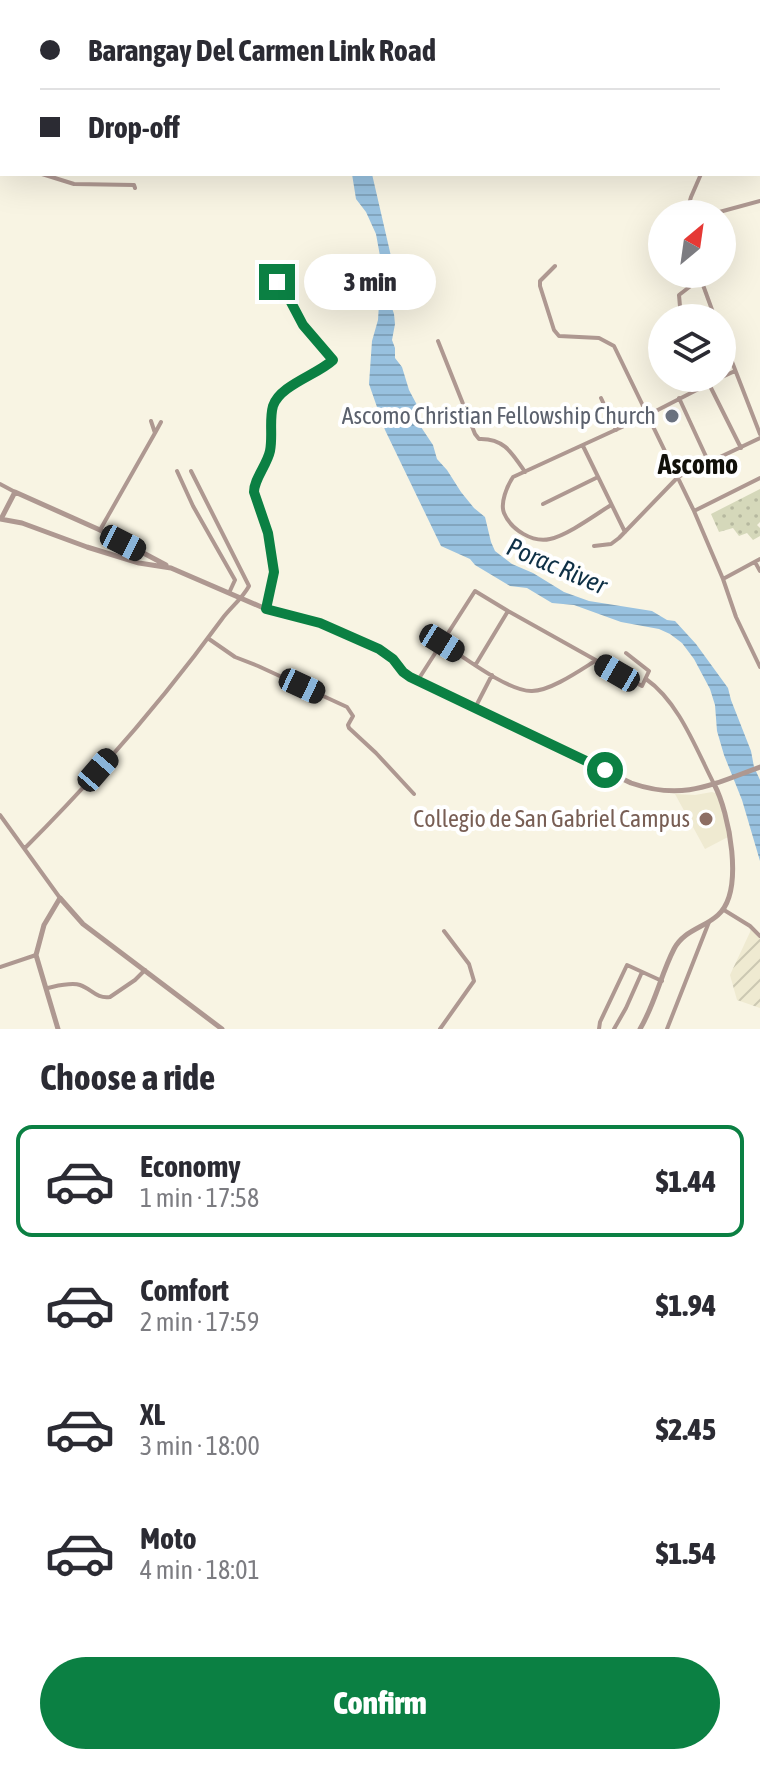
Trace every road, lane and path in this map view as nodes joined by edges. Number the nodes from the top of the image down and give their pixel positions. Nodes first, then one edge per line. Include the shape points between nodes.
1 (48, 176) edge
2 (700, 176) edge
3 (135, 188) dead end
4 (690, 200) edge
5 (760, 201) edge
6 (736, 208) edge
7 (555, 266) dead end
8 (277, 282) dead end
9 (438, 341) dead end
10 (736, 374) edge
11 (688, 392) edge
12 (713, 392) edge
13 (601, 398) dead end
14 (679, 398) junction
15 (648, 415) junction
16 (151, 421) dead end
17 (161, 422) dead end
18 (616, 430) junction
19 (155, 433) junction
20 (760, 436) edge
21 (583, 446) junction
22 (741, 448) junction
23 (709, 463) junction
24 (177, 471) dead end
25 (191, 471) dead end
26 (525, 472) junction
27 (598, 477) junction
28 (678, 477) junction
29 (760, 478) edge
30 (0, 484) edge
31 (15, 492) junction
32 (543, 504) dead end
33 (611, 505) junction
34 (694, 511) junction
35 (0, 519) edge
36 (100, 530) junction
37 (625, 532) junction
38 (594, 546) dead end
39 (758, 560) edge
40 (171, 568) junction
41 (760, 571) edge
42 (723, 579) junction
43 (229, 593) junction
44 (242, 598) junction
45 (266, 609) junction
46 (508, 611) junction
47 (209, 639) junction
48 (442, 643) junction
49 (626, 653) dead end
50 (595, 661) junction
51 (476, 665) junction
52 (760, 667) edge
53 (492, 675) junction
54 (646, 679) junction
55 (418, 680) junction
56 (475, 708) junction
57 (760, 767) edge
58 (714, 784) junction
59 (414, 794) dead end
60 (0, 815) edge
61 (25, 848) junction
62 (60, 898) junction
63 (724, 910) junction
64 (709, 922) junction
65 (444, 931) dead end
66 (760, 936) edge
67 (36, 955) junction
68 (0, 967) edge
69 (145, 970) junction
70 (642, 972) junction
71 (662, 981) junction
72 (47, 988) junction
73 (58, 1029) edge
74 (222, 1029) edge
75 (440, 1029) edge
76 (599, 1029) edge
77 (614, 1029) edge
78 (640, 1029) edge
79 (667, 1029) edge

1 - 3 street via 74,184
2 - 4 street
5 - 6 street
7 - 15 street via 540,286 556,334 599,338 614,346
8 - 45 street via 333,360 282,392 272,408 270,450 254,486 274,572
9 - 26 street via 475,434 504,445
10 - 20 street
11 - 14 street
12 - 22 street
13 - 18 street
14 - 15 street
14 - 23 street
15 - 18 street
15 - 28 street
16 - 19 street
17 - 19 street
18 - 21 street
19 - 36 street
20 - 22 street
21 - 26 street
21 - 27 street
22 - 23 street
23 - 28 street
24 - 43 street via 235,580
25 - 44 street via 249,586
26 - 33 street via 509,482 503,506 507,517 529,537 556,537
27 - 32 street
27 - 33 street
28 - 34 street
28 - 37 street
29 - 34 street
30 - 31 street
31 - 35 street
31 - 36 street
33 - 37 street
34 - 42 street
35 - 40 street via 139,563
36 - 40 street
37 - 38 street via 611,544
39 - 41 street
39 - 42 street
40 - 43 street
42 - 52 street
43 - 44 street
44 - 45 street
44 - 47 street
45 - 55 street via 320,623 379,649
46 - 48 street via 475,591
46 - 50 street
46 - 51 street
47 - 59 street via 235,657 347,707 353,716 349,728
47 - 61 street
48 - 51 street
48 - 55 street
49 - 54 street via 649,671
50 - 53 street via 535,691
50 - 54 street via 638,685
51 - 53 street
53 - 56 street
54 - 58 street via 672,705
55 - 56 street
56 - 58 street via 645,788 677,792
57 - 58 street
58 - 63 street via 722,798 732,857
60 - 61 street
61 - 62 street
62 - 67 street via 44,925
62 - 69 street via 83,924
63 - 64 street
63 - 66 street
64 - 71 street via 681,938
64 - 79 street
65 - 75 street via 469,964 474,981
67 - 68 street
67 - 72 street
69 - 72 street via 105,998 77,985
69 - 74 street
70 - 71 street
70 - 76 street via 626,966
70 - 77 street
71 - 78 street
72 - 73 street

